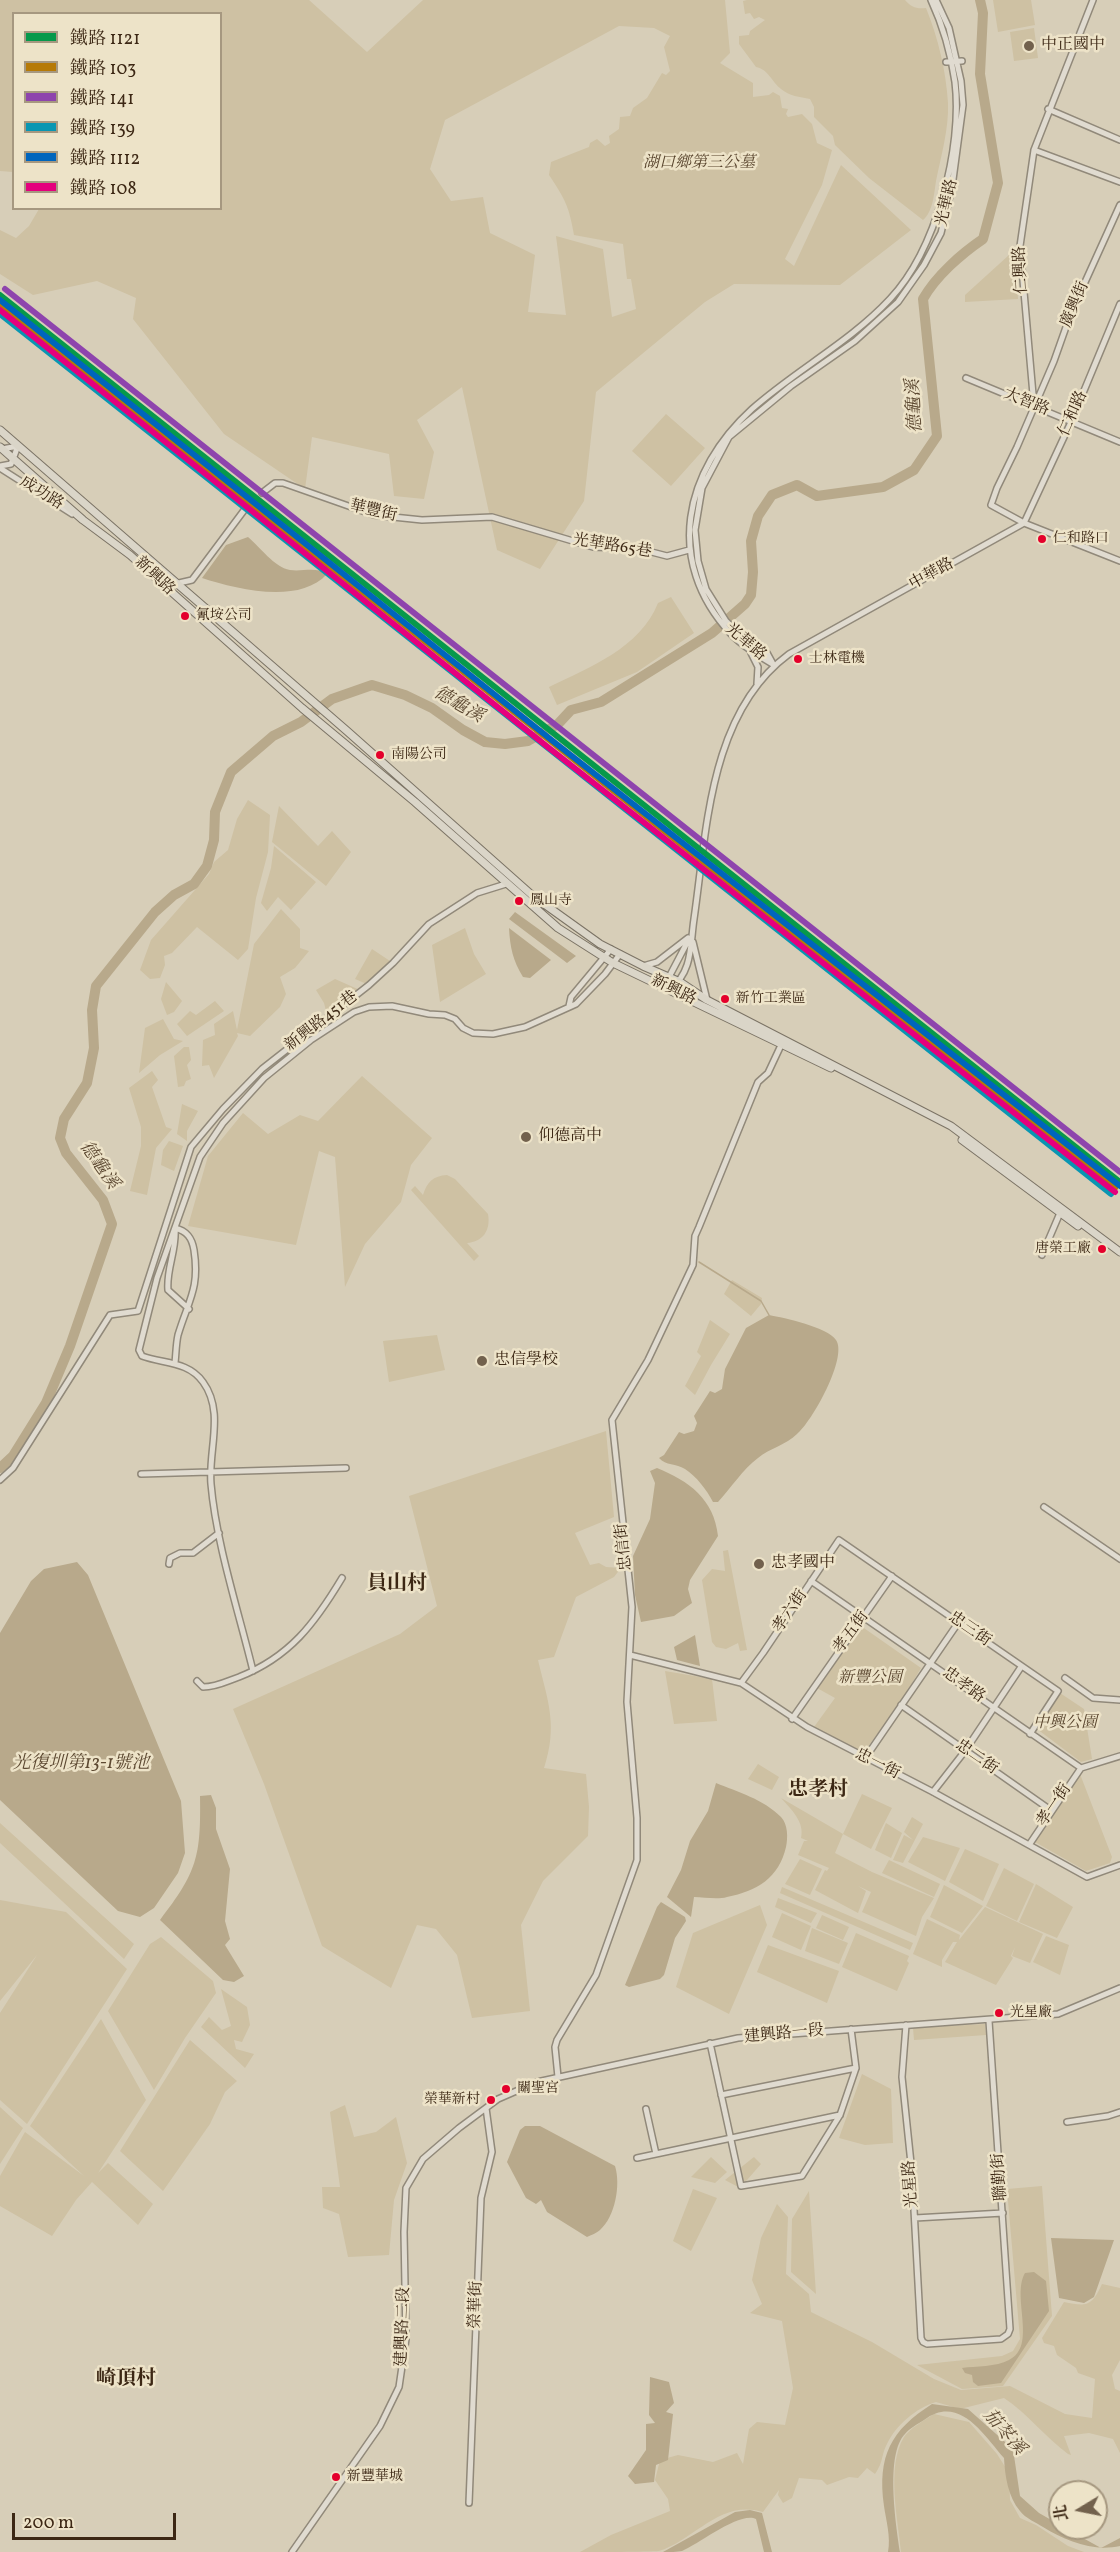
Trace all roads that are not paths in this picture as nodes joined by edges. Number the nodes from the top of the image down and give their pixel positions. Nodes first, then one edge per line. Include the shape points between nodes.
1 (931, 0) edge
2 (936, 0) edge
3 (1093, 0) edge
4 (954, 62) junction
5 (1048, 109) junction
6 (1120, 140) edge
7 (1034, 150) junction
8 (1120, 182) edge
9 (1120, 204) edge
10 (1120, 304) edge
11 (966, 378) dead end
12 (1034, 406) junction
13 (1071, 422) junction
14 (0, 430) edge
15 (1120, 442) edge
16 (726, 444) junction
17 (18, 446) junction
18 (731, 448) dead end
19 (1, 449) edge
20 (15, 459) junction
21 (0, 467) edge
22 (262, 493) tunnel mouth
23 (248, 505) tunnel mouth
24 (492, 517) joint
25 (83, 520) junction
26 (1024, 523) junction
27 (697, 548) junction
28 (689, 550) junction
29 (1120, 561) edge
30 (179, 583) junction
31 (720, 617) junction
32 (726, 625) junction
33 (746, 647) junction
34 (774, 666) junction
35 (757, 686) junction
36 (506, 884) junction
37 (692, 935) junction
38 (611, 949) junction
39 (620, 954) junction
40 (604, 958) junction
41 (613, 963) junction
42 (643, 966) junction
43 (669, 977) junction
44 (680, 982) junction
45 (670, 989) junction
46 (707, 1000) junction
47 (569, 1006) junction
48 (783, 1042) junction
49 (1059, 1213) junction
50 (175, 1228) junction
51 (1120, 1251) edge
52 (1042, 1255) dead end
53 (1120, 1257) edge
54 (189, 1309) junction
55 (175, 1363) junction
56 (346, 1468) dead end
57 (211, 1472) junction
58 (141, 1474) dead end
59 (0, 1480) edge
60 (1044, 1507) dead end
61 (219, 1533) junction
62 (839, 1540) joint
63 (1120, 1559) edge
64 (169, 1564) dead end
65 (892, 1576) junction
66 (342, 1578) dead end
67 (812, 1581) junction
68 (864, 1618) junction
69 (958, 1623) junction
70 (630, 1655) junction
71 (931, 1664) junction
72 (1021, 1666) junction
73 (253, 1671) junction
74 (1065, 1678) dead end
75 (197, 1681) dead end
76 (741, 1683) junction
77 (1120, 1700) edge
78 (901, 1705) junction
79 (993, 1708) junction
80 (792, 1719) junction
81 (1030, 1734) junction
82 (965, 1751) junction
83 (1120, 1756) edge
84 (866, 1757) junction
85 (1081, 1768) junction
86 (933, 1792) junction
87 (1052, 1811) junction
88 (1029, 1845) junction
89 (1120, 1865) edge
90 (1120, 1988) edge
91 (989, 2021) junction
92 (906, 2025) junction
93 (851, 2029) junction
94 (710, 2043) junction
95 (856, 2068) junction
96 (558, 2077) junction
97 (721, 2095) junction
98 (486, 2108) junction
99 (646, 2109) dead end
100 (1120, 2112) edge
101 (840, 2115) junction
102 (1067, 2122) dead end
103 (459, 2128) joint
104 (730, 2138) junction
105 (656, 2154) junction
106 (637, 2158) dead end
107 (1003, 2213) junction
108 (915, 2218) junction
109 (923, 2342) joint
110 (469, 2504) dead end
111 (292, 2552) edge

1 - 4 street, 光華路
2 - 4 street, 光華路 via 949,28
3 - 5 street, 仁興路
4 - 16 street, 光華路 via 963,105 952,187 941,233 924,265 898,303 729,437
4 - 28 street, 光華路 via 956,108 940,210 907,278 851,335 783,383 727,435 698,486
5 - 6 street
5 - 7 street, 仁興路
7 - 8 street
7 - 12 street, 仁興路 via 1020,246
9 - 12 street, 廣興街
10 - 13 street, 仁和路
11 - 12 street, 大智路
12 - 13 street, 大智路
12 - 26 street, 仁興路 via 991,505
13 - 15 street, 大智路
13 - 26 street, 仁和路
14 - 17 main road, 新興路
16 - 18 street
16 - 27 street, 光華路 via 702,488 695,530
17 - 19 street
17 - 20 street, 成功路
17 - 30 main road, 新興路
19 - 20 main road, 新興路
20 - 21 street, 成功路
20 - 25 main road, 新興路
21 - 25 street, 成功路
22 - 24 street, 華豐街 via 275,483 283,483 374,515 422,520
23 - 30 street via 192,580
24 - 28 street, 光華路65巷 via 593,547 640,549 667,556
25 - 36 main road, 新興路 via 130,555
26 - 29 street
26 - 34 street, 中華路
27 - 28 street, 光華路65巷
27 - 31 street, 光華路 via 706,589
28 - 31 street, 光華路 via 700,589
30 - 38 main road, 新興路 via 533,896
31 - 32 street, 光華路
32 - 33 street, 光華路
32 - 34 street, 光華路 via 767,653
33 - 34 street, 光華路
33 - 35 street via 757,662
34 - 35 street, 中華路
35 - 37 street, 中華路 via 731,730 718,770
36 - 40 main road, 新興路 via 558,928
36 - 59 street, 新興路451巷 via 477,893 429,924 369,985 242,1087 191,1147 138,1311 110,1316 13,1468
37 - 42 street via 657,962
37 - 43 street
37 - 44 street via 689,962
37 - 46 street
38 - 39 main road, 新興路
38 - 40 street
39 - 41 street
39 - 42 main road, 新興路
40 - 41 main road, 新興路
40 - 47 street via 571,997
41 - 45 main road, 新興路
41 - 47 street via 576,1004
42 - 43 main road, 新興路
43 - 44 main road, 新興路
43 - 45 street
44 - 45 street
44 - 46 main road, 新興路
45 - 48 main road, 新興路
46 - 48 main road, 新興路
47 - 50 street via 525,1027 493,1034 473,1033 445,1015 407,1008 369,1006 354,1012 264,1078 223,1123 201,1157
48 - 49 main road, 新興路 via 936,1122
48 - 51 main road, 新興路 via 951,1126
48 - 70 street, 忠信街 via 768,1073 758,1082 695,1236 693,1265 648,1360 612,1420 632,1606
49 - 52 street
49 - 53 main road, 新興路
50 - 54 street via 168,1290
50 - 54 street via 192,1239 197,1270
50 - 55 street via 157,1278 139,1350 142,1356
54 - 55 street via 178,1336
55 - 57 street via 199,1376 211,1396 216,1422
56 - 57 street
57 - 58 street
57 - 61 street
60 - 63 street
61 - 64 street via 193,1553 170,1558
61 - 73 street
62 - 65 street, 忠三街
62 - 67 street, 孝六街
65 - 68 street, 孝五街
65 - 69 street, 忠三街
66 - 73 street via 301,1636 277,1659
67 - 68 street, 忠孝路
67 - 76 street, 孝六街
68 - 71 street, 忠孝路
68 - 80 street, 孝五街
69 - 71 street
69 - 72 street, 忠三街
70 - 76 street, 忠一街
70 - 96 street, 忠信街 via 627,1701 637,1860 596,1975 557,2040
71 - 78 street
71 - 79 street, 忠孝路
72 - 79 street
72 - 81 street, 忠三街 via 1058,1691
73 - 75 street via 212,1687 203,1688
74 - 77 street via 1093,1698
76 - 80 street, 忠一街
78 - 82 street, 忠二街
78 - 84 street
79 - 81 street, 忠孝路
79 - 82 street
80 - 84 street, 忠一街
81 - 85 street, 忠孝路
82 - 86 street
82 - 87 street, 忠二街
83 - 85 street
84 - 86 street, 忠一街
85 - 87 street, 孝一街
86 - 88 street, 忠一街
87 - 88 street, 孝一街
88 - 89 street, 忠一街 via 1087,1877
90 - 91 street, 建興路一段 via 1058,2014
91 - 92 street, 建興路一段
91 - 107 street, 聯勤街
92 - 93 street, 建興路一段
92 - 108 street, 光星路 via 902,2078
93 - 94 street, 建興路一段
93 - 95 street
94 - 96 street, 建興路一段
94 - 97 street
95 - 97 street
95 - 101 street
96 - 98 street, 建興路一段 via 523,2087
97 - 104 street
98 - 103 street, 建興路一段
98 - 110 street, 榮華街 via 492,2152 481,2198
99 - 105 street
100 - 102 street
101 - 104 street
101 - 104 street via 802,2176 741,2186
103 - 111 street, 建興路二段 via 423,2159 406,2188 406,2339 399,2387 380,2426
104 - 105 street
105 - 106 street
107 - 108 street
107 - 109 street, 聯勤街 via 1008,2334 1001,2339
108 - 109 street, 光星路

